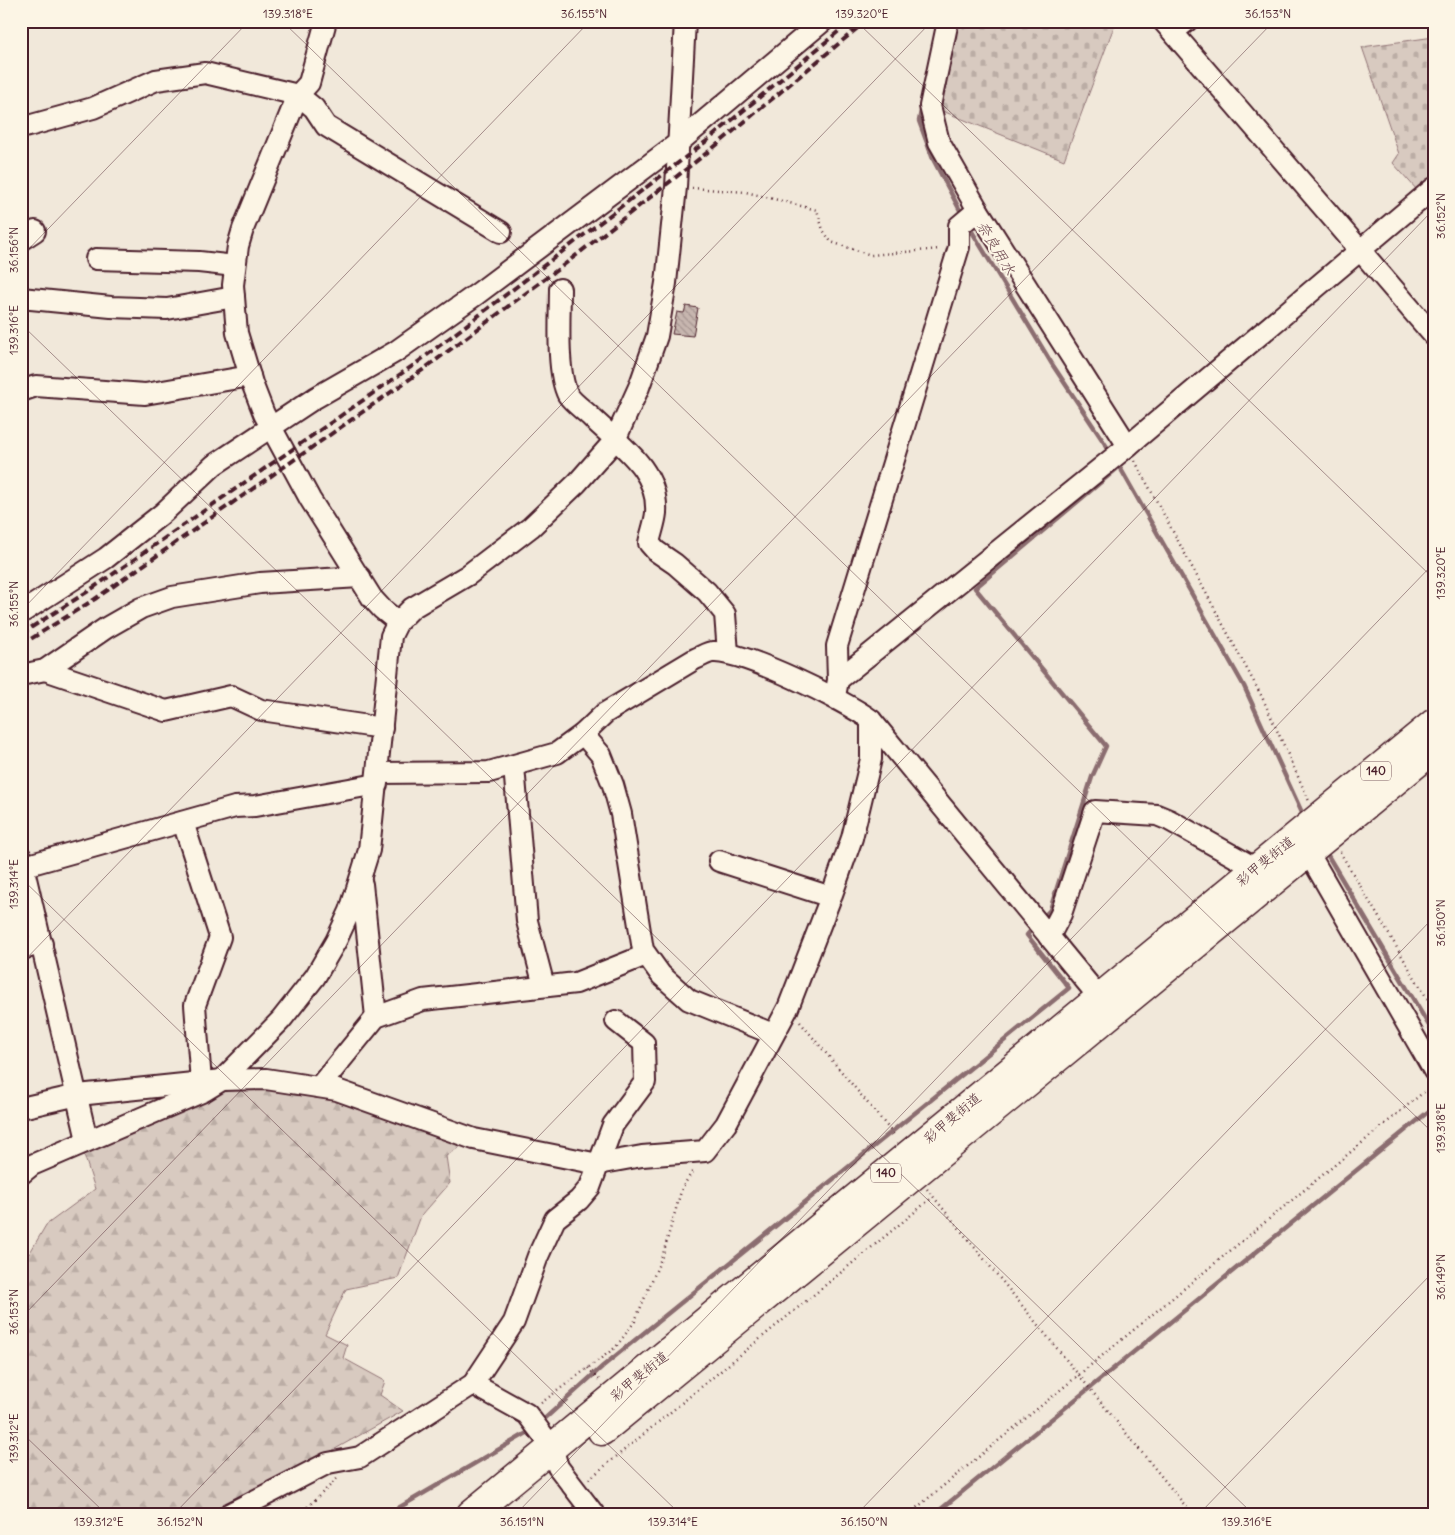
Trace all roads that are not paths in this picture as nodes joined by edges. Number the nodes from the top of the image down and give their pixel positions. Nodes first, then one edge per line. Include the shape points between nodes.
1 (326, 21) edge
2 (685, 21) edge
3 (823, 21) edge
4 (948, 21) edge
5 (1174, 25) edge
6 (298, 95) junction
7 (21, 128) edge
8 (678, 143) junction
9 (1434, 188) edge
10 (969, 217) junction
11 (501, 232) dead end
12 (1361, 249) junction
13 (96, 259) dead end
14 (236, 266) junction
15 (560, 289) dead end
16 (234, 296) junction
17 (21, 298) edge
18 (1434, 336) edge
19 (250, 376) junction
20 (21, 391) edge
21 (271, 427) junction
22 (615, 440) junction
23 (1128, 446) junction
24 (360, 577) junction
25 (21, 613) edge
26 (398, 622) junction
27 (728, 653) junction
28 (45, 670) junction
29 (21, 675) edge
30 (836, 689) junction
31 (871, 720) junction
32 (1434, 723) edge
33 (382, 728) junction
34 (583, 734) junction
35 (1434, 749) edge
36 (514, 766) junction
37 (377, 778) junction
38 (183, 822) junction
39 (1317, 834) junction
40 (719, 861) dead end
41 (22, 863) edge
42 (1255, 868) junction
43 (362, 877) junction
44 (832, 897) junction
45 (1047, 934) junction
46 (42, 944) junction
47 (21, 949) edge
48 (646, 955) junction
49 (544, 986) junction
50 (1105, 1005) junction
51 (376, 1017) junction
52 (616, 1021) dead end
53 (773, 1034) junction
54 (1434, 1071) edge
55 (222, 1080) junction
56 (201, 1082) junction
57 (320, 1087) junction
58 (78, 1095) junction
59 (21, 1108) edge
60 (87, 1140) junction
61 (598, 1164) junction
62 (21, 1174) edge
63 (473, 1384) junction
64 (555, 1457) junction
65 (229, 1514) edge
66 (471, 1514) edge
67 (501, 1514) edge
68 (594, 1514) edge

1 - 6 street via 309,83
2 - 8 street
3 - 8 street
4 - 10 street via 930,106 938,142
5 - 12 street
6 - 7 street via 205,73 156,80 92,108
6 - 11 street via 314,108 326,126
6 - 14 street via 243,229
8 - 21 street via 395,352
8 - 22 street via 666,283 656,336 639,387
9 - 12 street
10 - 23 street
10 - 30 street via 837,646
12 - 18 street
12 - 23 street
13 - 14 street
14 - 16 street
15 - 22 street via 562,374 569,396
16 - 17 street via 167,309
16 - 19 street via 237,333
19 - 20 street via 145,394 36,386
19 - 21 street
21 - 24 street via 310,499
21 - 25 street via 214,465 163,513 106,558
22 - 26 street via 577,483 531,527 468,575 412,608
22 - 27 street via 630,451 655,490 656,513 649,543 707,592 725,614
23 - 30 street
24 - 26 street via 382,610
24 - 28 street via 260,583 172,597 141,608 106,628
26 - 33 street via 391,636
27 - 30 street via 800,682
27 - 34 street via 711,651 695,659 605,713
28 - 29 street
28 - 33 street via 166,711 231,696 261,710
30 - 31 street
31 - 44 street via 871,759 852,838
31 - 45 street
32 - 39 highway, 彩甲斐街道 / 140
33 - 37 street
34 - 36 street via 557,753
34 - 48 street via 602,755 614,785
35 - 39 highway, 彩甲斐街道 / 140
36 - 37 street via 489,772
36 - 49 street via 527,921
37 - 38 street via 255,806 235,807
37 - 43 street via 369,850
38 - 41 street
38 - 56 street via 220,937 195,1005
39 - 42 highway, 彩甲斐街道 / 140
39 - 50 highway, 彩甲斐街道 / 140
39 - 54 street
40 - 44 street
41 - 46 street
42 - 45 street via 1157,815 1095,810 1060,914
42 - 50 highway, 彩甲斐街道 / 140
43 - 51 street
43 - 55 street via 347,918 314,977 281,1020
44 - 53 street via 788,1008
45 - 50 street
46 - 47 street
46 - 58 street
48 - 49 street via 576,983
48 - 53 street via 661,975 689,1000
49 - 51 street via 423,1000
50 - 64 highway, 彩甲斐街道 / 140
50 - 64 highway, 彩甲斐街道 / 140 via 916,1175
51 - 57 street
52 - 61 street via 644,1043 645,1082 613,1125
53 - 61 street via 726,1124 705,1151 642,1156
55 - 56 street
55 - 57 street via 266,1079
55 - 60 street via 204,1091
56 - 58 street
57 - 61 street via 337,1090 474,1139
58 - 59 street
58 - 60 street
60 - 62 street via 32,1165
61 - 63 street via 590,1187 555,1219 514,1322
63 - 64 street via 527,1414
63 - 65 street via 360,1457 328,1463
64 - 66 highway, 彩甲斐街道 / 140
64 - 67 highway, 彩甲斐街道 / 140
64 - 68 street

